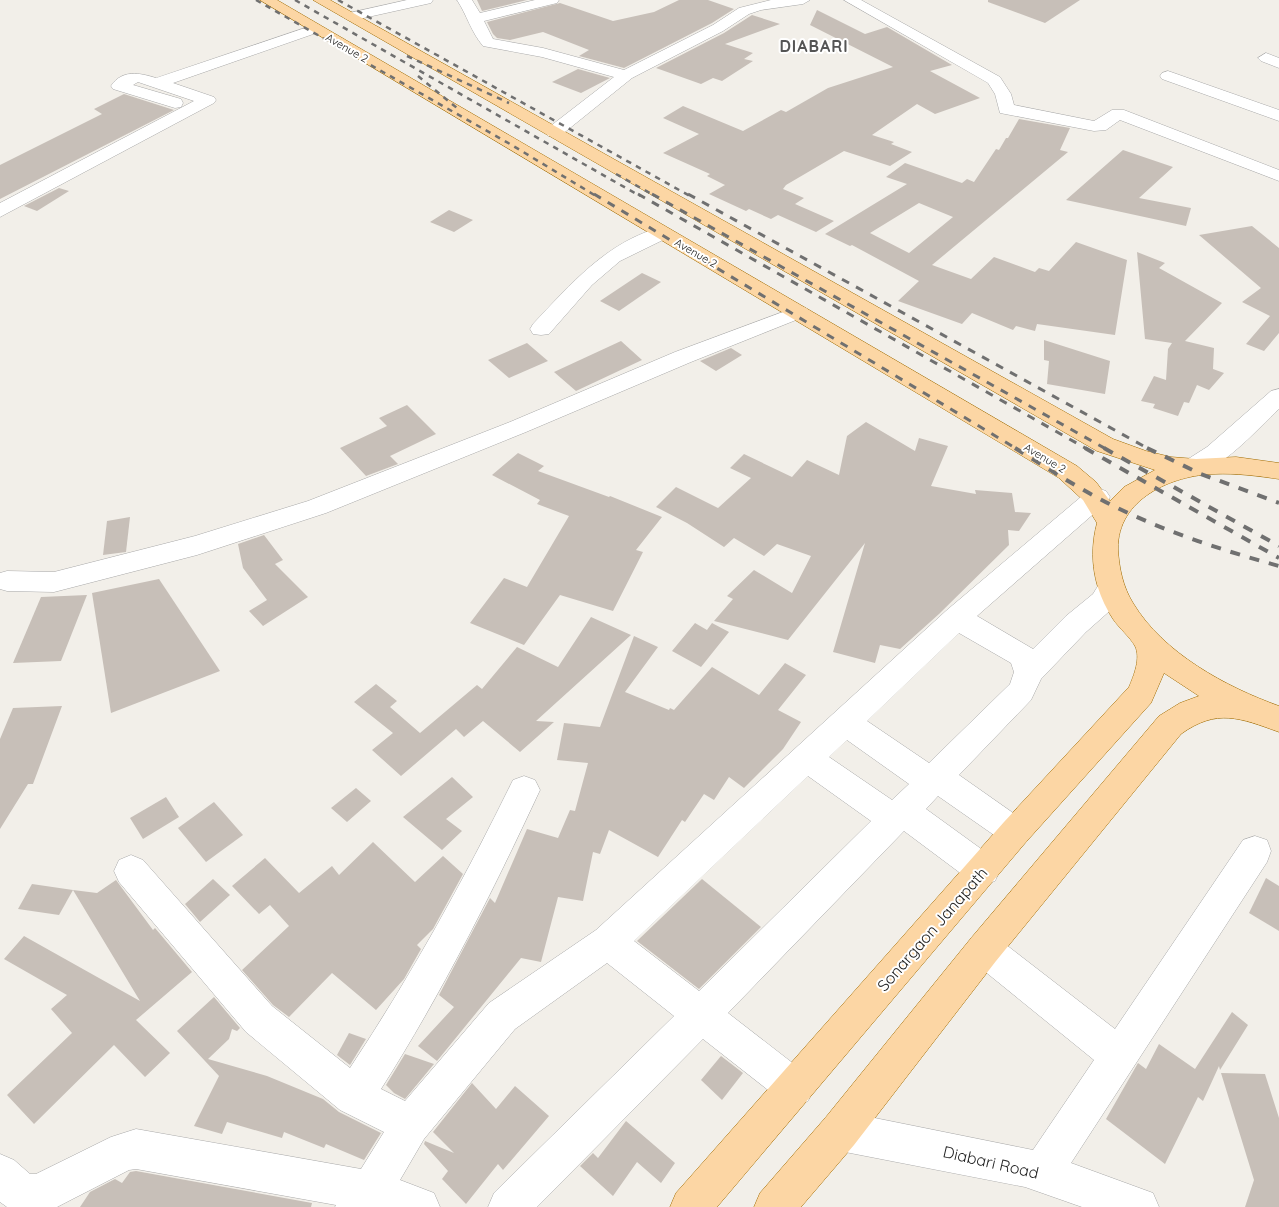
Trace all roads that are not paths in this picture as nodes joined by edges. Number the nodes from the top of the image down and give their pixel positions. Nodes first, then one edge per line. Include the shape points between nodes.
1 (267, 0) edge
2 (320, 0) edge
3 (426, 0) edge
4 (464, 0) edge
5 (552, 0) edge
6 (741, 0) edge
7 (803, 0) edge
8 (851, 0) edge
9 (759, 6) junction
10 (350, 17) junction
11 (475, 19) junction
12 (314, 29) junction
13 (626, 75) junction
14 (1168, 76) dead end
15 (156, 83) junction
16 (192, 109) junction
17 (1279, 116) edge
18 (554, 132) junction
19 (1279, 176) edge
20 (0, 211) edge
21 (662, 233) junction
22 (799, 312) junction
23 (541, 329) dead end
24 (1279, 396) edge
25 (1194, 467) junction
26 (1279, 471) edge
27 (1103, 509) junction
28 (7, 580) dead end
29 (1111, 588) junction
30 (957, 618) junction
31 (1149, 643) junction
32 (1029, 672) junction
33 (1264, 714) edge
34 (845, 722) junction
35 (806, 758) junction
36 (934, 779) junction
37 (524, 790) dead end
38 (899, 815) junction
39 (1015, 832) junction
40 (1255, 851) dead end
41 (983, 870) junction
42 (131, 871) dead end
43 (608, 942) junction
44 (984, 949) junction
45 (701, 1015) junction
46 (1119, 1056) junction
47 (795, 1088) junction
48 (354, 1096) junction
49 (410, 1125) junction
50 (840, 1131) junction
51 (1041, 1173) junction
52 (0, 1174) edge
53 (363, 1199) edge
54 (1114, 1203) edge
55 (420, 1207) edge
56 (508, 1207) edge
57 (690, 1207) edge
58 (774, 1207) edge

1 - 12 main road, Avenue 2
2 - 10 main road
3 - 10 street
4 - 11 street
5 - 11 street
6 - 9 street
7 - 9 street
8 - 19 street via 994,80 1003,94 1006,109 1094,126 1100,126 1118,114
9 - 13 street
10 - 18 main road
11 - 13 street via 488,44 543,53
12 - 15 street
12 - 21 main road, Avenue 2
13 - 18 street
14 - 17 street
15 - 16 street via 208,100
15 - 16 street via 136,77 120,86
16 - 20 street
18 - 25 main road via 1105,444 1156,464
21 - 22 main road, Avenue 2
21 - 23 street via 613,257 585,281
22 - 27 main road, Avenue 2 via 1068,472
22 - 28 street via 317,507 197,545 54,582
24 - 25 street via 1216,454
25 - 26 main road via 1236,465
25 - 27 main road via 1156,477
27 - 29 main road via 1104,553
27 - 30 street
29 - 31 main road
29 - 32 street via 1104,601 1076,624
30 - 32 street via 1022,656
30 - 34 street
31 - 33 main road via 1194,680
31 - 39 main road, Sonargaon Janapath via 1151,670 1141,694
32 - 36 street via 1021,691
33 - 44 main road via 1213,704 1188,712 1170,725
34 - 35 street
34 - 36 street
35 - 38 street
35 - 43 street
36 - 38 street
36 - 39 street
37 - 48 street via 480,884 406,1016
38 - 41 street
38 - 45 street
39 - 41 main road, Sonargaon Janapath
40 - 46 street
41 - 47 main road, Sonargaon Janapath
42 - 48 street via 259,1019
43 - 45 street
43 - 49 street via 502,1016
44 - 46 street
44 - 50 main road
45 - 47 street
45 - 56 street
46 - 51 street
47 - 57 main road, Sonargaon Janapath
48 - 49 street
49 - 53 street
50 - 51 street, Diabari Road via 1025,1167
50 - 58 main road
51 - 54 street, Diabari Road
52 - 53 street via 20,1194 32,1196 136,1149
53 - 55 street

